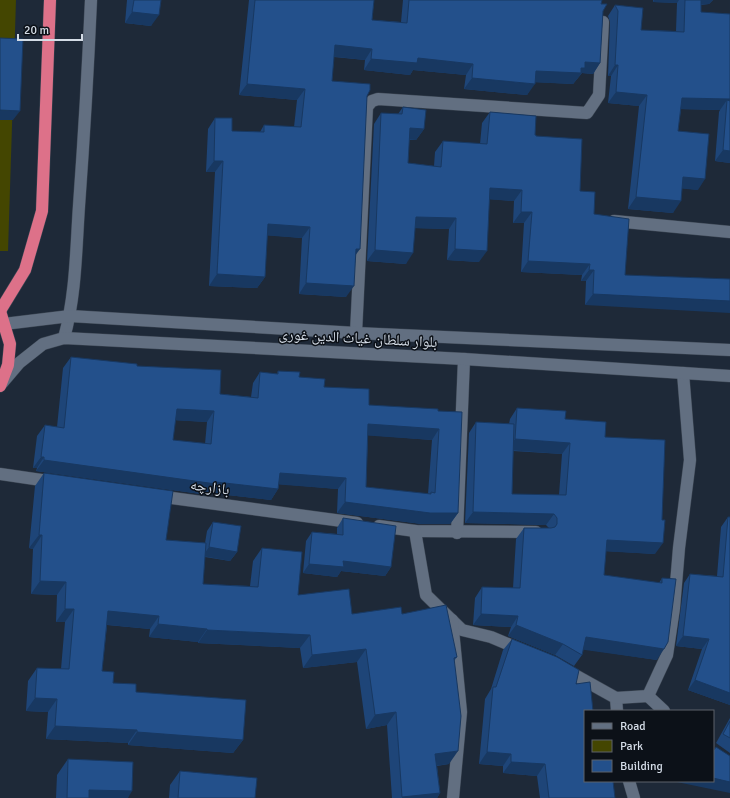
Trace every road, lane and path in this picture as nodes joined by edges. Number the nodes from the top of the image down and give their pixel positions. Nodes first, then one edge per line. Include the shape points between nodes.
1 (50, 0) edge
2 (91, 0) edge
3 (603, 22) edge
4 (599, 220) edge
5 (730, 232) edge
6 (0, 311) edge
7 (70, 316) junction
8 (4, 324) junction
9 (356, 333) junction
10 (64, 338) junction
11 (730, 350) edge
12 (464, 360) junction
13 (683, 373) junction
14 (730, 376) edge
15 (1, 385) edge
16 (0, 474) edge
17 (63, 483) edge
18 (149, 495) edge
19 (415, 531) junction
20 (543, 532) edge
21 (457, 533) junction
22 (452, 620) junction
23 (532, 654) edge
24 (552, 662) edge
25 (648, 696) junction
26 (616, 698) junction
27 (617, 710) edge
28 (663, 710) edge
29 (629, 782) edge
30 (453, 798) edge
31 (634, 798) edge

1 - 6 highway via 42,211 25,270
2 - 7 street
3 - 9 street via 600,96 587,113 378,99 367,107
4 - 5 street
6 - 8 highway
7 - 8 street
7 - 9 street
7 - 10 street
8 - 15 highway via 10,344 8,364
9 - 11 street
10 - 12 street, بلوار سلطان غیاث الدین غوری
10 - 15 street, بلوار سلطان غیاث الدین غوری via 43,344 18,363
12 - 13 street, بلوار سلطان غیاث الدین غوری
12 - 21 street
13 - 14 street, بلوار سلطان غیاث الدین غوری
13 - 25 street via 690,460 674,608 668,655
16 - 17 street
18 - 19 street, بازارچه
19 - 21 street, بازارچه
19 - 22 street via 426,595
20 - 21 street, بازارچه
22 - 23 street via 462,630 491,637
22 - 30 street via 461,712
24 - 26 street
25 - 26 street
25 - 28 street
26 - 27 street
29 - 31 street

